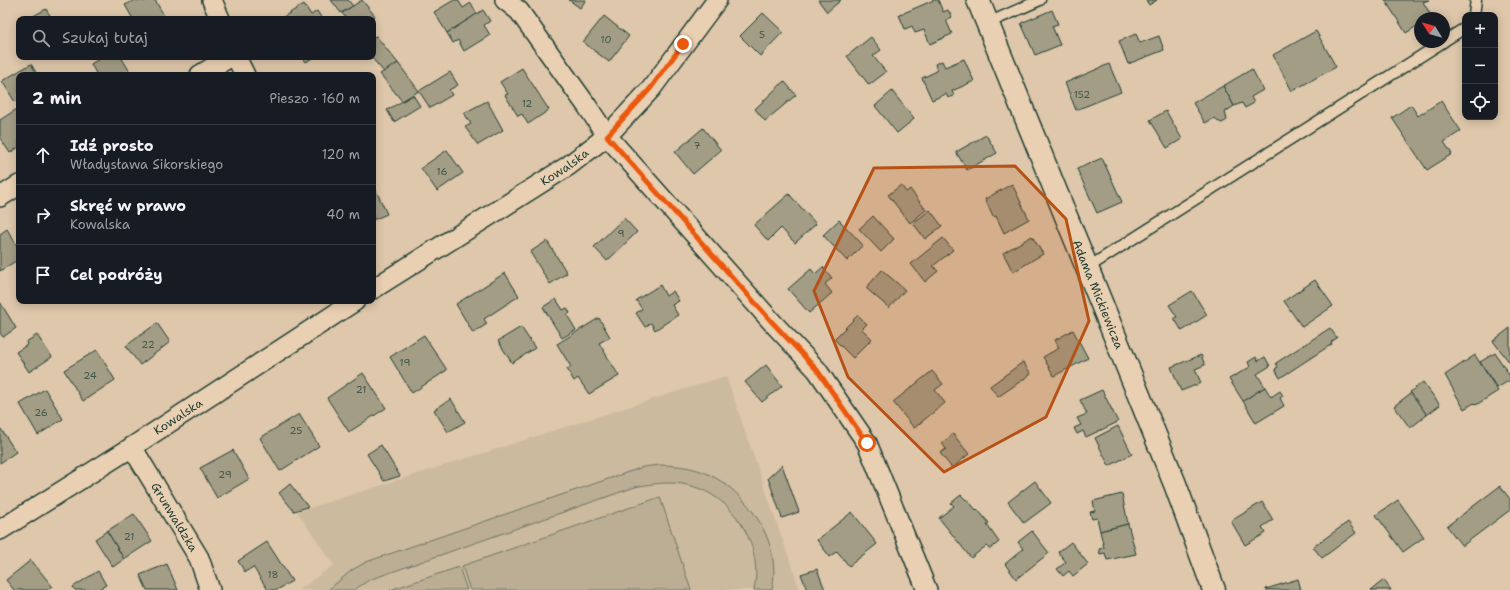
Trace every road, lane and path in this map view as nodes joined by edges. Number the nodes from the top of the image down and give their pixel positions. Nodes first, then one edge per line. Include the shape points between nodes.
1 (212, 0) edge
2 (505, 0) edge
3 (717, 0) edge
4 (978, 0) edge
5 (1040, 0) edge
6 (1476, 0) edge
7 (1474, 12) edge
8 (219, 16) edge
9 (988, 23) junction
10 (1462, 30) edge
11 (1450, 38) edge
12 (1434, 48) edge
13 (225, 60) edge
14 (237, 60) edge
15 (205, 72) edge
16 (243, 72) edge
17 (607, 136) junction
18 (16, 187) edge
19 (0, 197) edge
20 (1087, 268) junction
21 (376, 287) edge
22 (347, 304) edge
23 (132, 447) junction
24 (0, 530) edge
25 (210, 590) edge
26 (927, 590) edge
27 (1214, 590) edge

1 - 8 street
2 - 17 street via 519,11
3 - 17 street, Kowalska via 650,89
4 - 9 main road, Adama Mickiewicza
5 - 9 lane
6 - 7 lane
9 - 20 main road, Adama Mickiewicza
10 - 11 lane
12 - 20 lane
13 - 15 street
14 - 16 street
17 - 21 street, Kowalska via 568,166
17 - 26 street via 817,370 867,443
18 - 19 street
20 - 27 main road, Adama Mickiewicza via 1175,484
22 - 23 street, Kowalska
23 - 24 street, Kowalska
23 - 25 street, Grunwaldzka via 199,558

